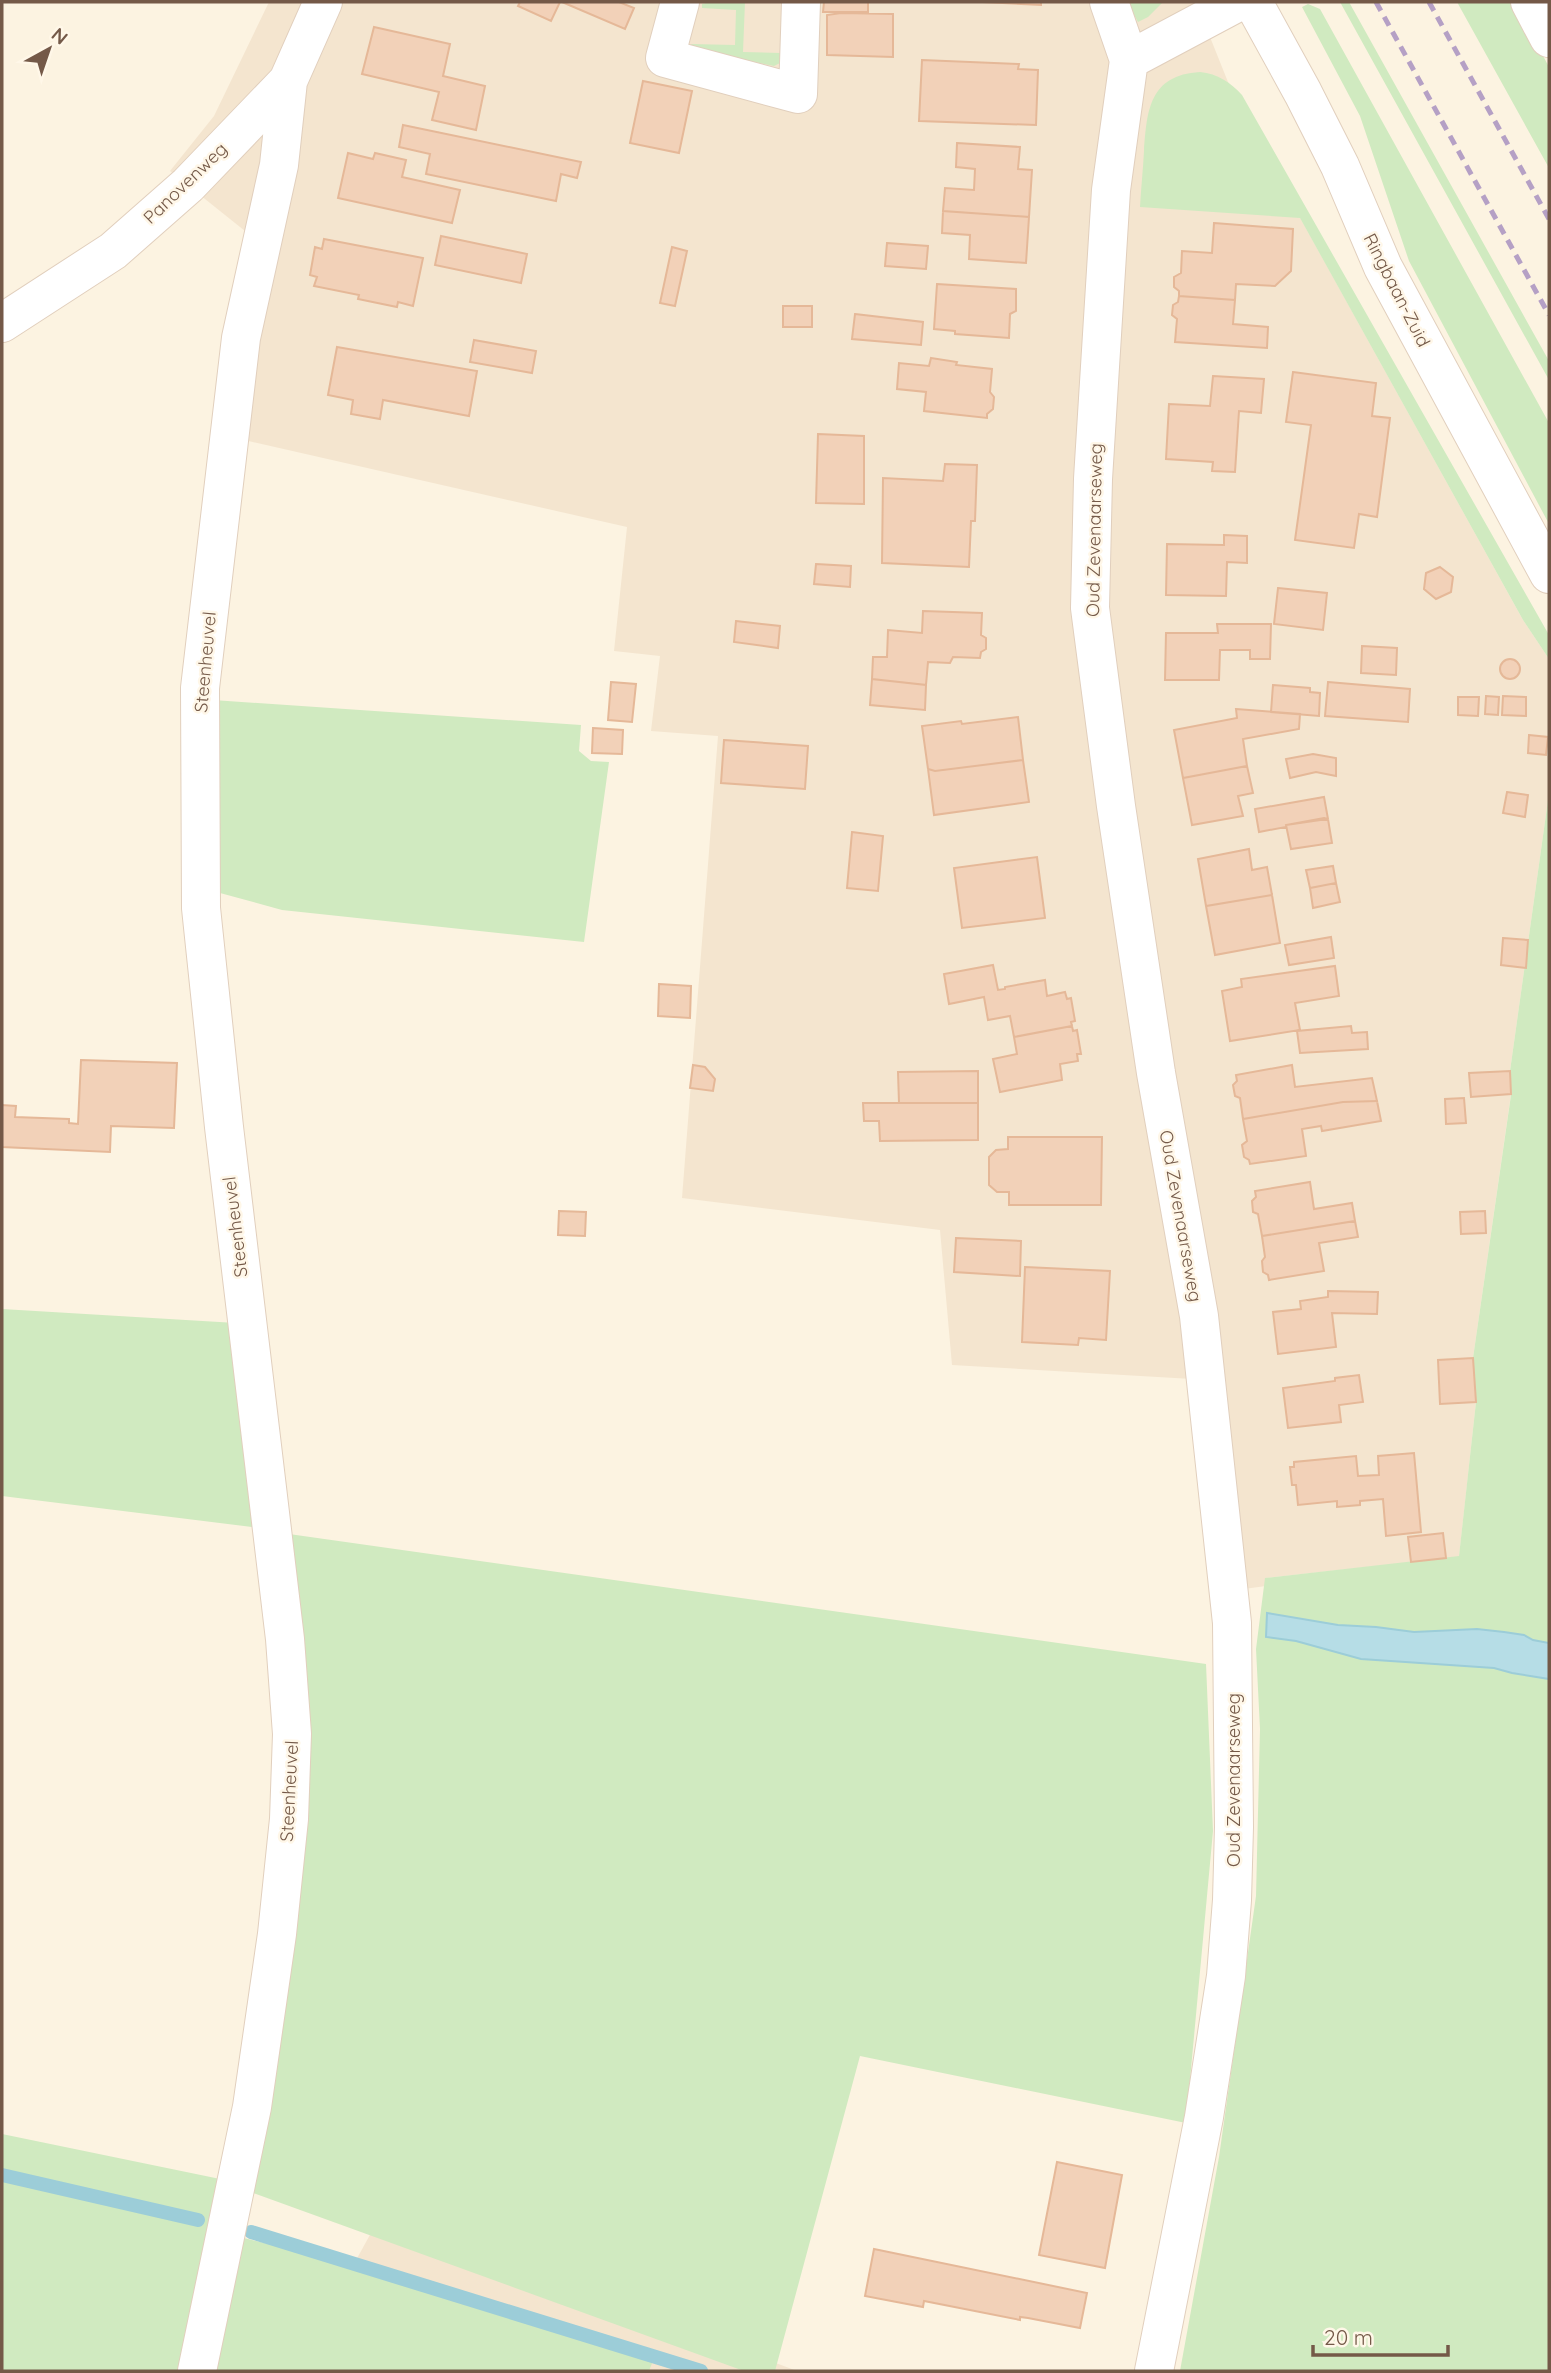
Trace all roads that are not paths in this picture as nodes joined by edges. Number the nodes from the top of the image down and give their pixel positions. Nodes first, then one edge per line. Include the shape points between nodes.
1 (323, 2) edge
2 (680, 2) edge
3 (801, 2) edge
4 (1109, 2) edge
5 (1238, 2) edge
6 (1253, 2) edge
7 (1530, 2) edge
8 (1549, 38) edge
9 (1129, 60) junction
10 (288, 81) junction
11 (2, 323) edge
12 (1549, 574) edge
13 (197, 2371) edge
14 (1154, 2371) edge

1 - 10 street, Panovenweg
2 - 3 street via 665,58 799,94
4 - 9 street, Oud Zevenaarseweg
5 - 9 street
6 - 12 street, Ringbaan-Zuid via 1339,166 1383,267
7 - 8 street
9 - 14 street, Oud Zevenaarseweg via 1111,190 1090,608 1154,1060 1199,1316 1229,1587 1234,1827 1226,1976 1204,2117
10 - 11 street, Panovenweg via 188,185 113,251
10 - 13 street, Steenheuvel via 279,166 241,338 200,688 201,908 285,1639 292,1734 289,1819 265,2030

